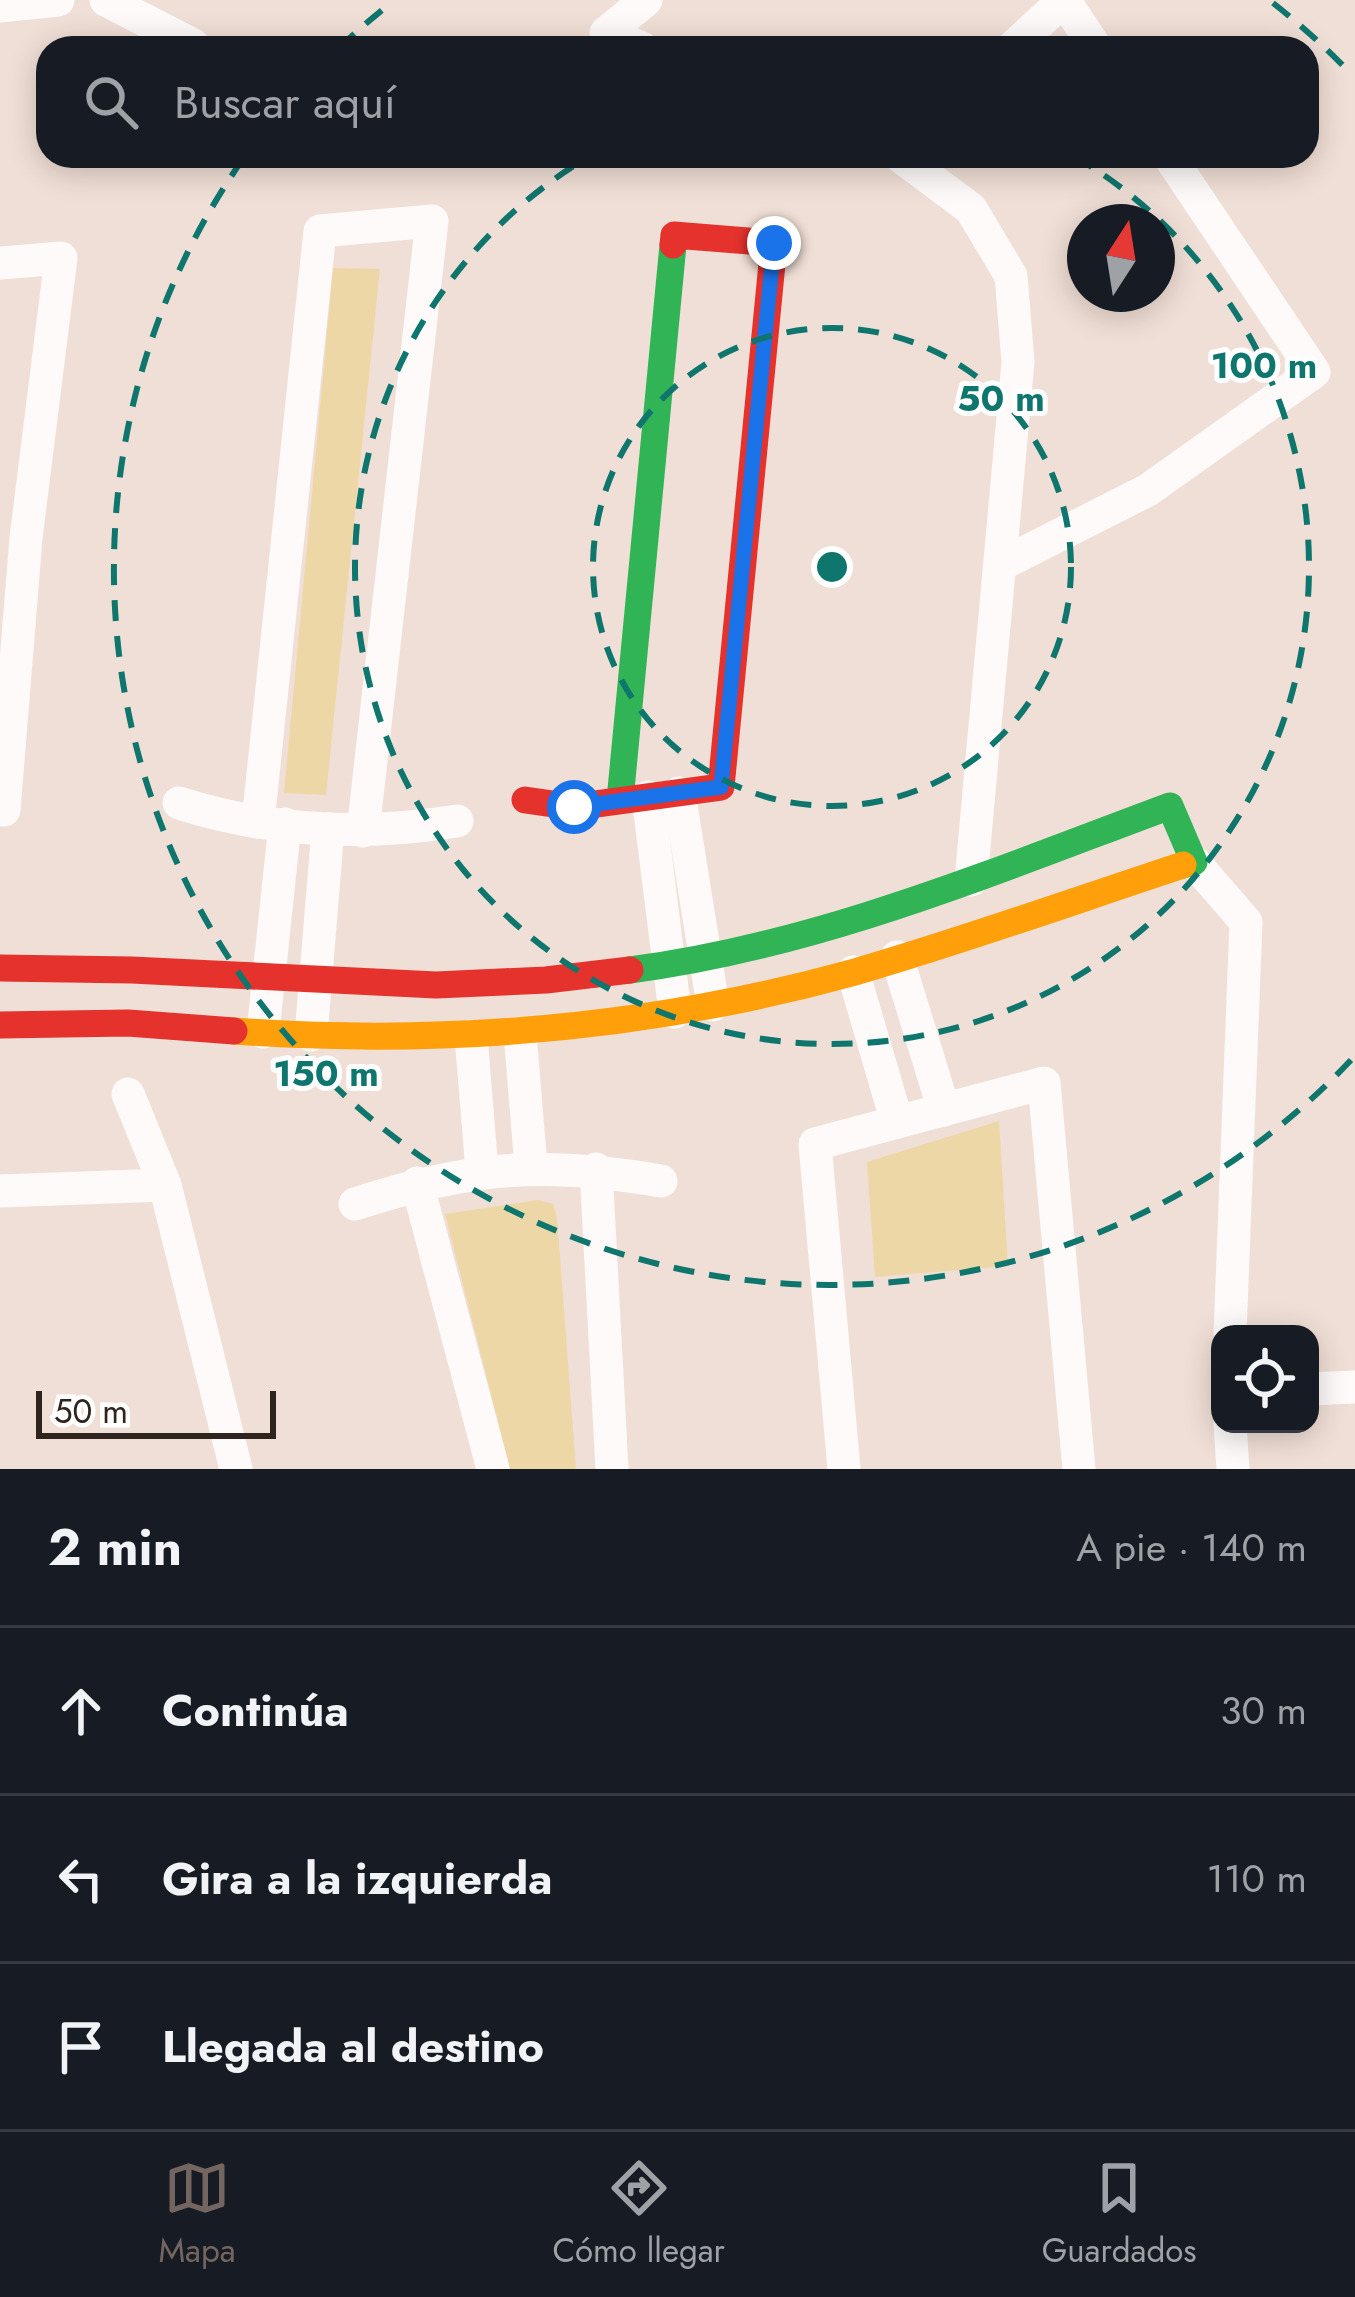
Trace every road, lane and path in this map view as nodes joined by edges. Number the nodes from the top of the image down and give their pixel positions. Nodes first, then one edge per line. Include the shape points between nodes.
1 (58, 0) edge
2 (106, 0) edge
3 (646, 0) edge
4 (1064, 0) edge
5 (0, 6) edge
6 (176, 36) edge
7 (613, 36) edge
8 (1025, 36) edge
9 (1088, 36) edge
10 (916, 168) edge
11 (1177, 168) edge
12 (0, 263) edge
13 (13, 538) edge
14 (1000, 565) junction
15 (649, 797) junction
16 (524, 800) dead end
17 (179, 803) dead end
18 (0, 810) edge
19 (458, 821) dead end
20 (271, 823) junction
21 (328, 829) junction
22 (363, 831) junction
23 (1195, 862) junction
24 (970, 880) junction
25 (897, 957) junction
26 (704, 959) junction
27 (668, 964) junction
28 (0, 968) edge
29 (853, 972) junction
30 (269, 978) junction
31 (315, 980) junction
32 (713, 1005) junction
33 (675, 1012) junction
34 (0, 1025) edge
35 (263, 1032) junction
36 (520, 1033) junction
37 (311, 1035) junction
38 (471, 1036) junction
39 (128, 1094) dead end
40 (944, 1110) junction
41 (897, 1122) junction
42 (531, 1167) junction
43 (596, 1169) junction
44 (482, 1171) junction
45 (661, 1181) dead end
46 (417, 1183) junction
47 (165, 1185) junction
48 (0, 1191) edge
49 (355, 1204) dead end
50 (1230, 1325) edge
51 (1355, 1387) edge
52 (1319, 1389) edge
53 (1231, 1433) edge
54 (236, 1469) edge
55 (493, 1469) edge
56 (612, 1469) edge
57 (844, 1469) edge
58 (1079, 1469) edge
59 (1233, 1469) edge

1 - 5 street
2 - 6 street
3 - 7 street via 606,33
4 - 8 street
4 - 9 street
10 - 14 street via 971,208 1011,276 1018,362
11 - 14 street via 1314,372 1148,490
12 - 13 street via 62,258
13 - 18 street
14 - 24 street
15 - 15 street via 721,787 774,243 674,235
15 - 16 street via 574,807
15 - 26 street
15 - 27 street
17 - 20 street
19 - 22 street
20 - 21 street
20 - 22 street via 320,231 431,221
20 - 30 street
21 - 22 street
21 - 31 street
23 - 24 street via 1169,806
23 - 25 street
23 - 50 street via 1246,922
24 - 26 street
25 - 29 street
25 - 40 street
26 - 27 street
26 - 32 street
27 - 31 street via 436,985
27 - 33 street
28 - 30 street
29 - 32 street
29 - 41 street
30 - 31 street
30 - 35 street
31 - 37 street
32 - 33 street
33 - 36 street
34 - 35 street
35 - 37 street
36 - 38 street
36 - 42 street
37 - 38 street
38 - 44 street
39 - 47 street
40 - 41 street
40 - 58 street via 1045,1083
41 - 57 street via 815,1144
42 - 43 street
42 - 44 street
43 - 45 street
43 - 56 street
44 - 46 street
46 - 49 street
46 - 55 street
47 - 48 street
47 - 54 street
51 - 52 street
53 - 59 street

